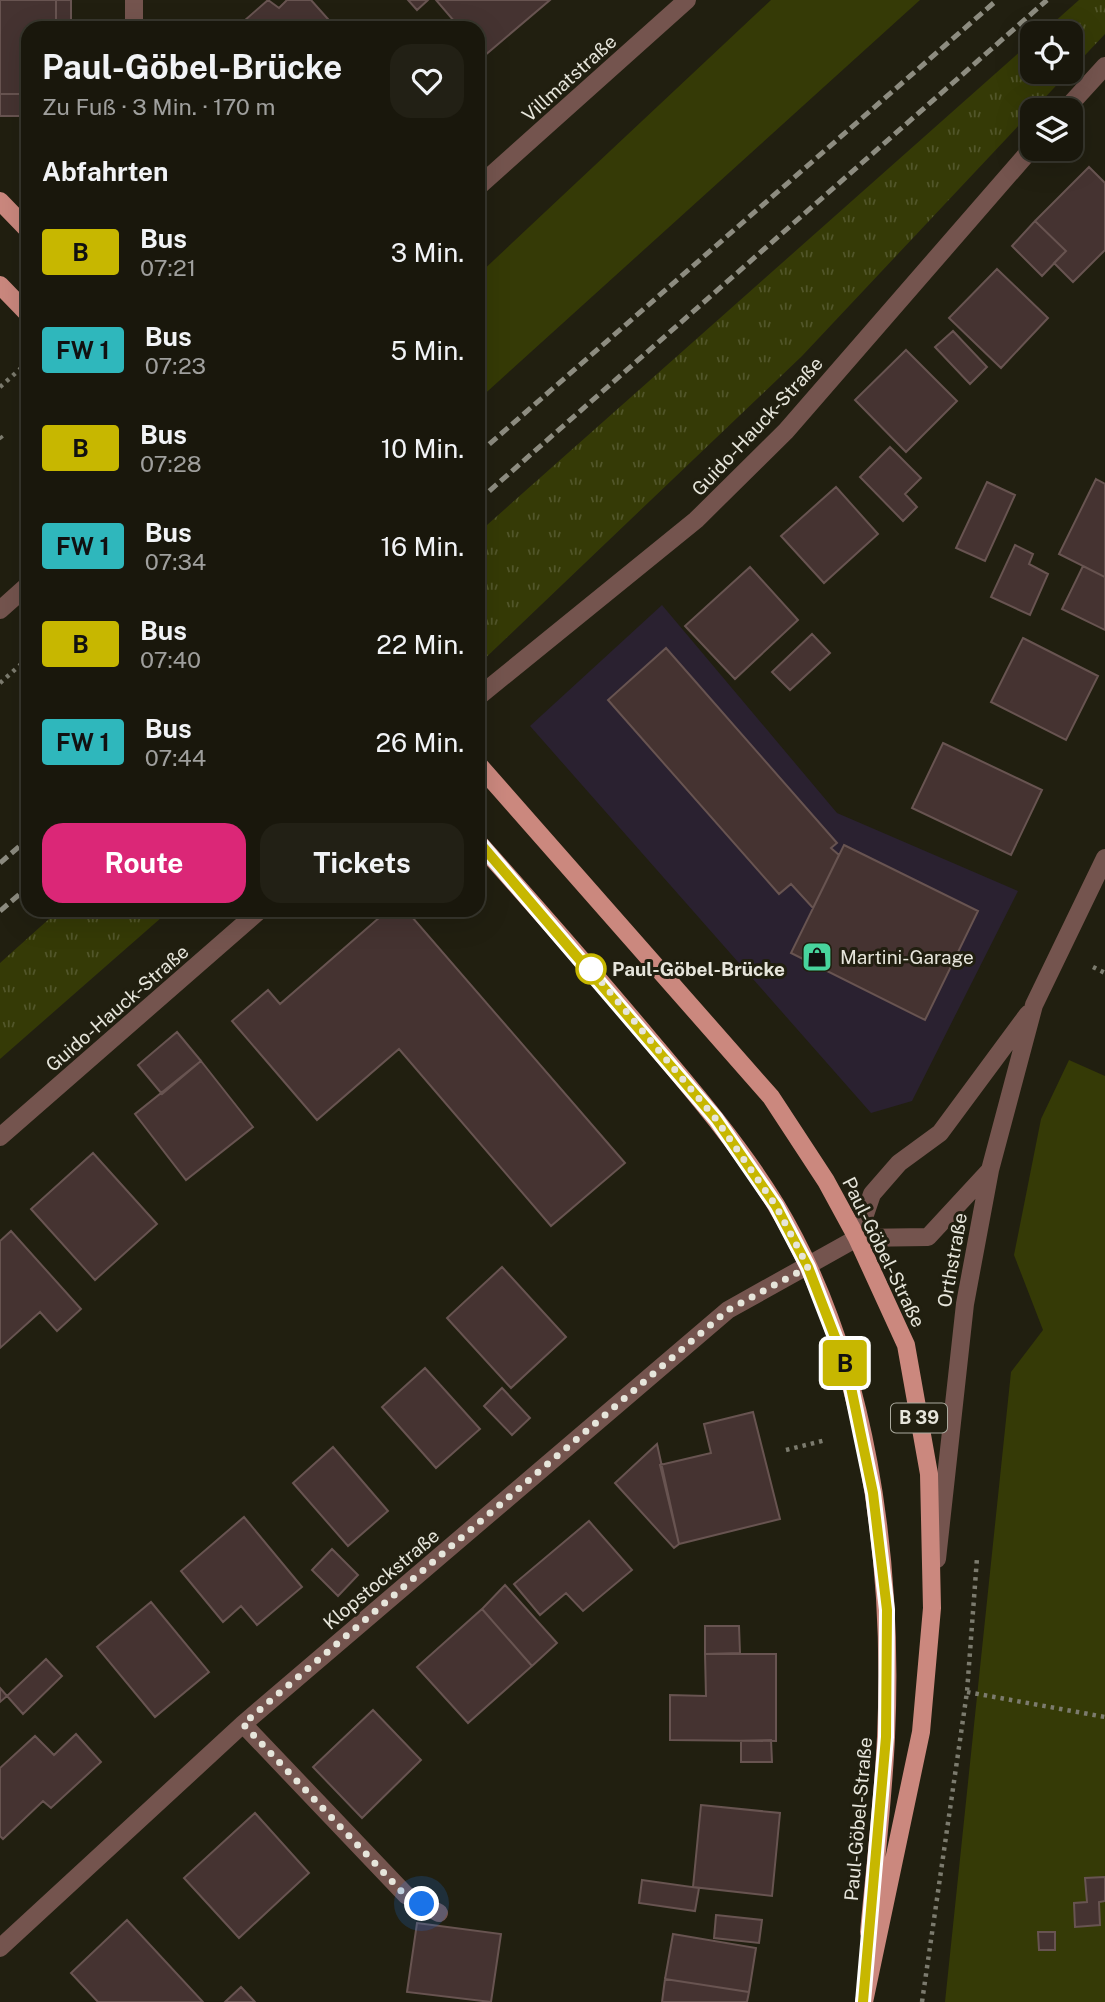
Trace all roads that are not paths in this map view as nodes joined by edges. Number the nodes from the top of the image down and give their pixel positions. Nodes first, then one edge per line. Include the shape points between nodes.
1 (134, 0) edge
2 (687, 0) edge
3 (134, 21) edge
4 (1105, 66) edge
5 (1076, 98) edge
6 (1021, 161) edge
7 (485, 181) edge
8 (0, 201) edge
9 (21, 223) edge
10 (0, 285) edge
11 (21, 307) edge
12 (21, 592) edge
13 (0, 611) edge
14 (485, 691) edge
15 (485, 772) edge
16 (485, 850) edge
17 (1105, 858) edge
18 (252, 917) edge
19 (1034, 1005) junction
20 (0, 1137) edge
21 (990, 1170) junction
22 (857, 1238) junction
23 (808, 1267) junction
24 (932, 1608) junction
25 (243, 1724) junction
26 (439, 1913) dead end
27 (0, 1948) edge
28 (864, 2002) edge

1 - 3 street
2 - 7 street, Villmatstraße
4 - 5 street
6 - 14 street, Guido-Hauck-Straße via 786,430 696,520
8 - 9 main road
10 - 11 main road
12 - 13 street
15 - 22 main road, Paul-Göbel-Straße / B 39 via 771,1097 827,1181
16 - 23 main road, Paul-Göbel-Straße / B 39 via 716,1119 776,1206
17 - 19 street, Orthstraße
18 - 20 street, Guido-Hauck-Straße
19 - 21 street, Orthstraße
19 - 22 street, Orthstraße via 940,1133 899,1163 872,1194
21 - 22 street, Orthstraße via 928,1237
21 - 24 street, Orthstraße via 965,1304
22 - 23 street, Orthstraße
22 - 24 main road, Paul-Göbel-Straße / B 39 via 905,1345 929,1474
23 - 25 street, Klopstockstraße via 728,1310
23 - 28 main road, Paul-Göbel-Straße / B 39 via 847,1368 873,1493 887,1610 886,1737
24 - 28 main road, Paul-Göbel-Straße / B 39 via 921,1732
25 - 26 street via 405,1895
25 - 27 street, Klopstockstraße

